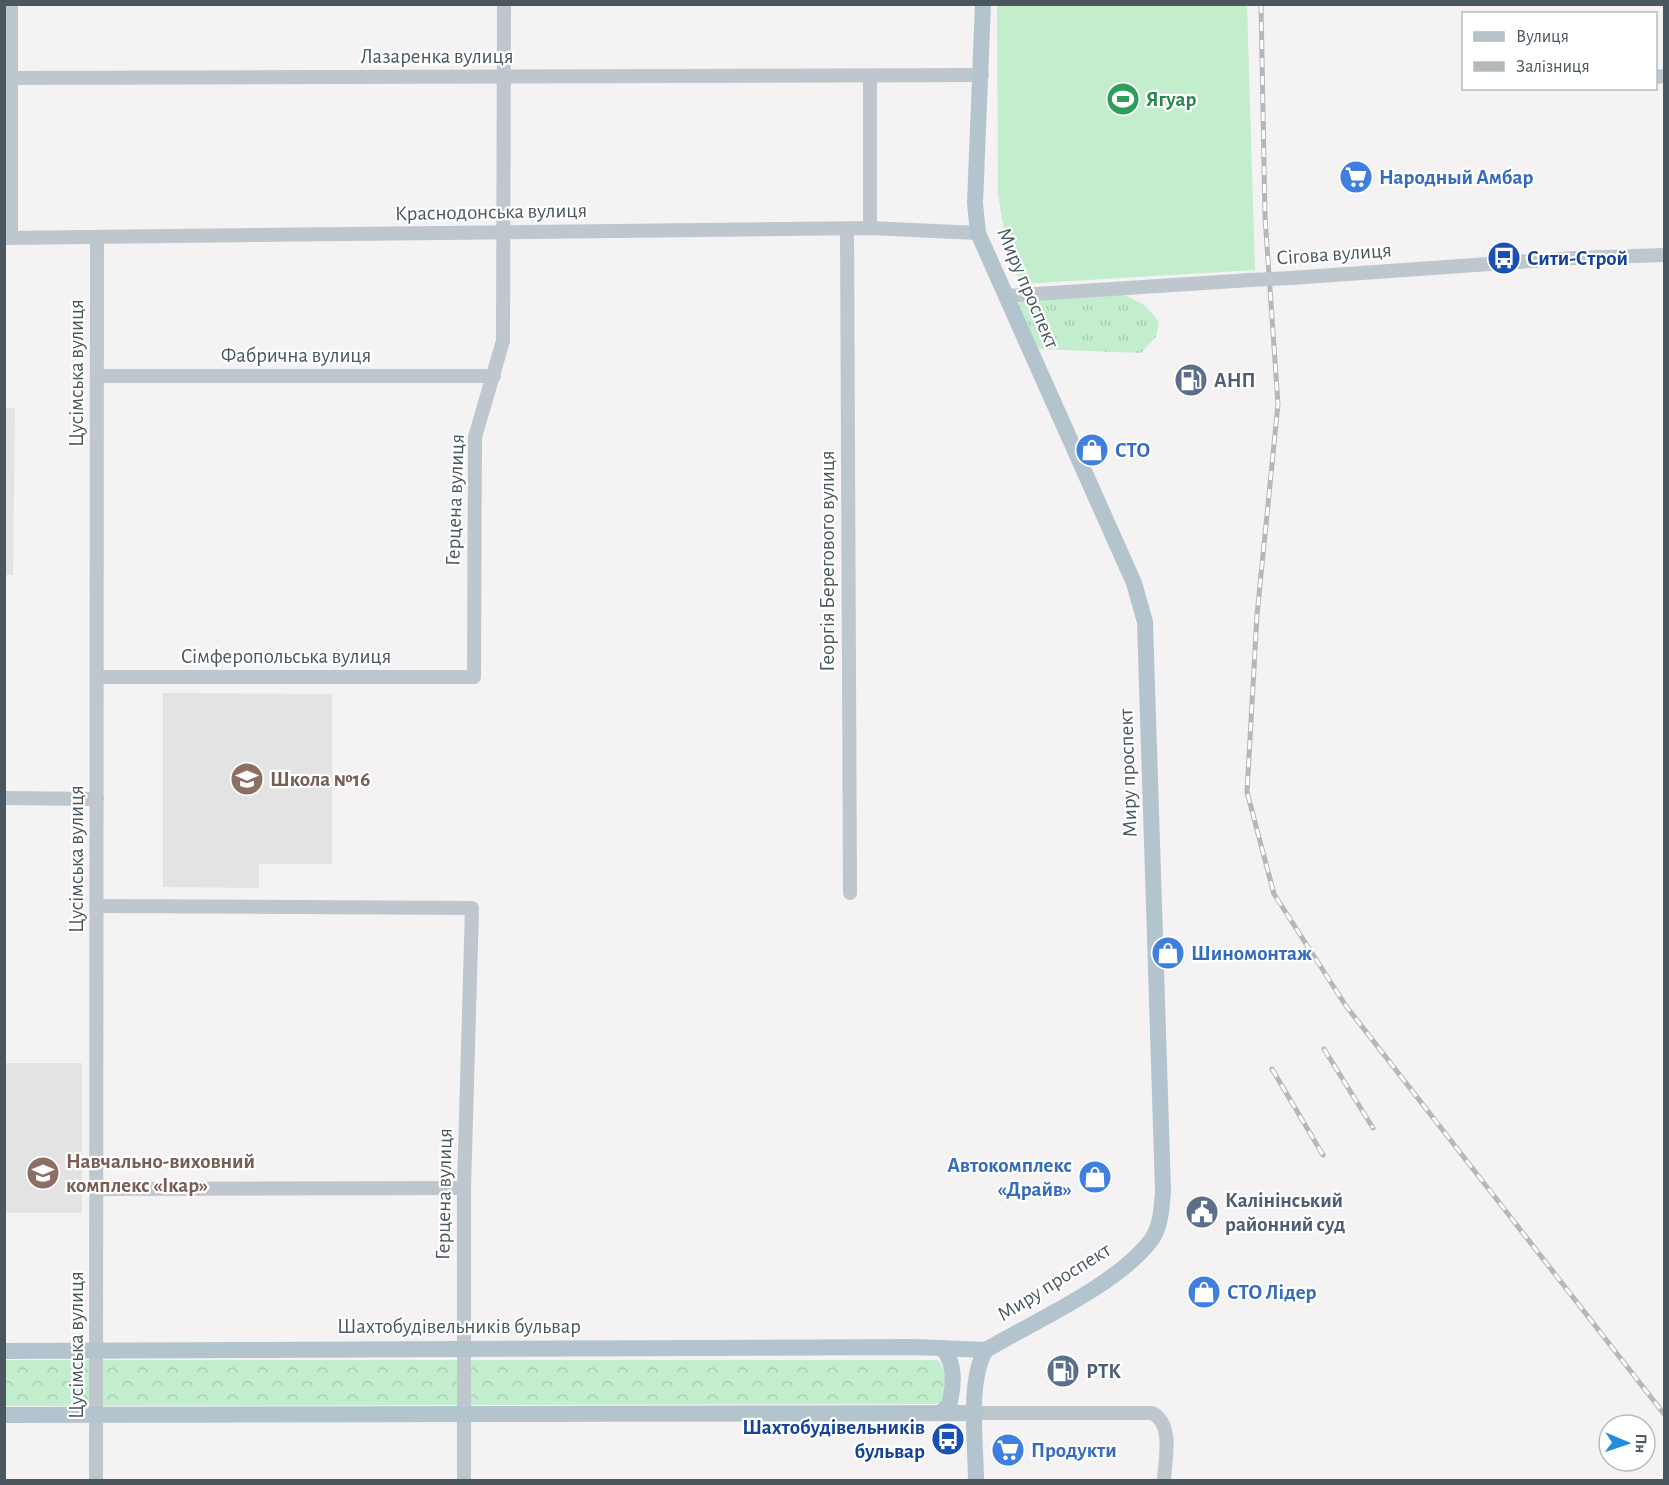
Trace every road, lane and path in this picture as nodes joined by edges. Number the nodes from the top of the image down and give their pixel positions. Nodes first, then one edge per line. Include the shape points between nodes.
1 (11, 4) edge
2 (504, 4) edge
3 (983, 4) edge
4 (982, 75) junction
5 (870, 76) junction
6 (504, 77) junction
7 (8, 78) edge
8 (870, 228) junction
9 (847, 229) junction
10 (504, 233) junction
11 (978, 233) junction
12 (8, 238) edge
13 (98, 238) junction
14 (1665, 255) edge
15 (1006, 296) junction
16 (97, 376) junction
17 (494, 376) junction
18 (97, 677) junction
19 (474, 677) joint
20 (4, 798) edge
21 (97, 799) junction
22 (850, 893) dead end
23 (97, 906) junction
24 (464, 1188) junction
25 (97, 1189) junction
26 (942, 1348) junction
27 (463, 1349) junction
28 (97, 1350) junction
29 (986, 1350) junction
30 (4, 1351) edge
31 (465, 1413) junction
32 (940, 1413) junction
33 (976, 1413) junction
34 (4, 1414) edge
35 (97, 1414) junction
36 (96, 1480) edge
37 (464, 1480) edge
38 (976, 1480) edge
39 (1164, 1480) edge

1 - 7 street
2 - 6 street, Герцена вулиця
3 - 4 main road, Миру проспект
4 - 5 street, Лазаренка вулиця
4 - 11 main road, Миру проспект via 975,203
5 - 6 street, Лазаренка вулиця
5 - 8 street
6 - 7 street, Лазаренка вулиця
6 - 10 street, Герцена вулиця
7 - 12 street
8 - 9 street, Краснодонська вулиця
8 - 11 street, Краснодонська вулиця
9 - 10 street, Краснодонська вулиця
9 - 22 street, Георгія Берегового вулиця
10 - 13 street, Краснодонська вулиця
10 - 17 street, Герцена вулиця via 503,341
11 - 15 main road, Миру проспект
12 - 13 street, Краснодонська вулиця
13 - 16 street, Цусімська вулиця
14 - 15 street, Сігова вулиця, bridge
15 - 29 main road, Миру проспект via 1134,583 1144,622 1163,1190 1161,1215 1153,1238 1137,1255 1107,1280
16 - 17 street, Фабрична вулиця
16 - 18 street, Цусімська вулиця
17 - 19 street, Герцена вулиця via 475,437
18 - 19 street, Сімферопольська вулиця
18 - 21 street, Цусімська вулиця
20 - 21 street
21 - 23 street, Цусімська вулиця
23 - 24 street, Герцена вулиця via 472,908
23 - 25 street, Цусімська вулиця
24 - 25 street
24 - 27 street, Герцена вулиця
25 - 28 street, Цусімська вулиця
26 - 27 main road, Шахтобудівельників бульвар
26 - 29 main road, Шахтобудівельників бульвар
26 - 32 main road via 950,1357 952,1371 949,1405
27 - 28 main road, Шахтобудівельників бульвар
27 - 31 street, Герцена вулиця
28 - 30 main road, Шахтобудівельників бульвар
28 - 35 street, Цусімська вулиця
29 - 33 main road, Миру проспект via 977,1368
31 - 32 main road
31 - 35 main road
31 - 37 street, Герцена вулиця
32 - 33 main road
33 - 38 main road, Миру проспект
33 - 39 street via 1152,1413 1161,1417 1165,1426
34 - 35 main road
35 - 36 street, Цусімська вулиця

